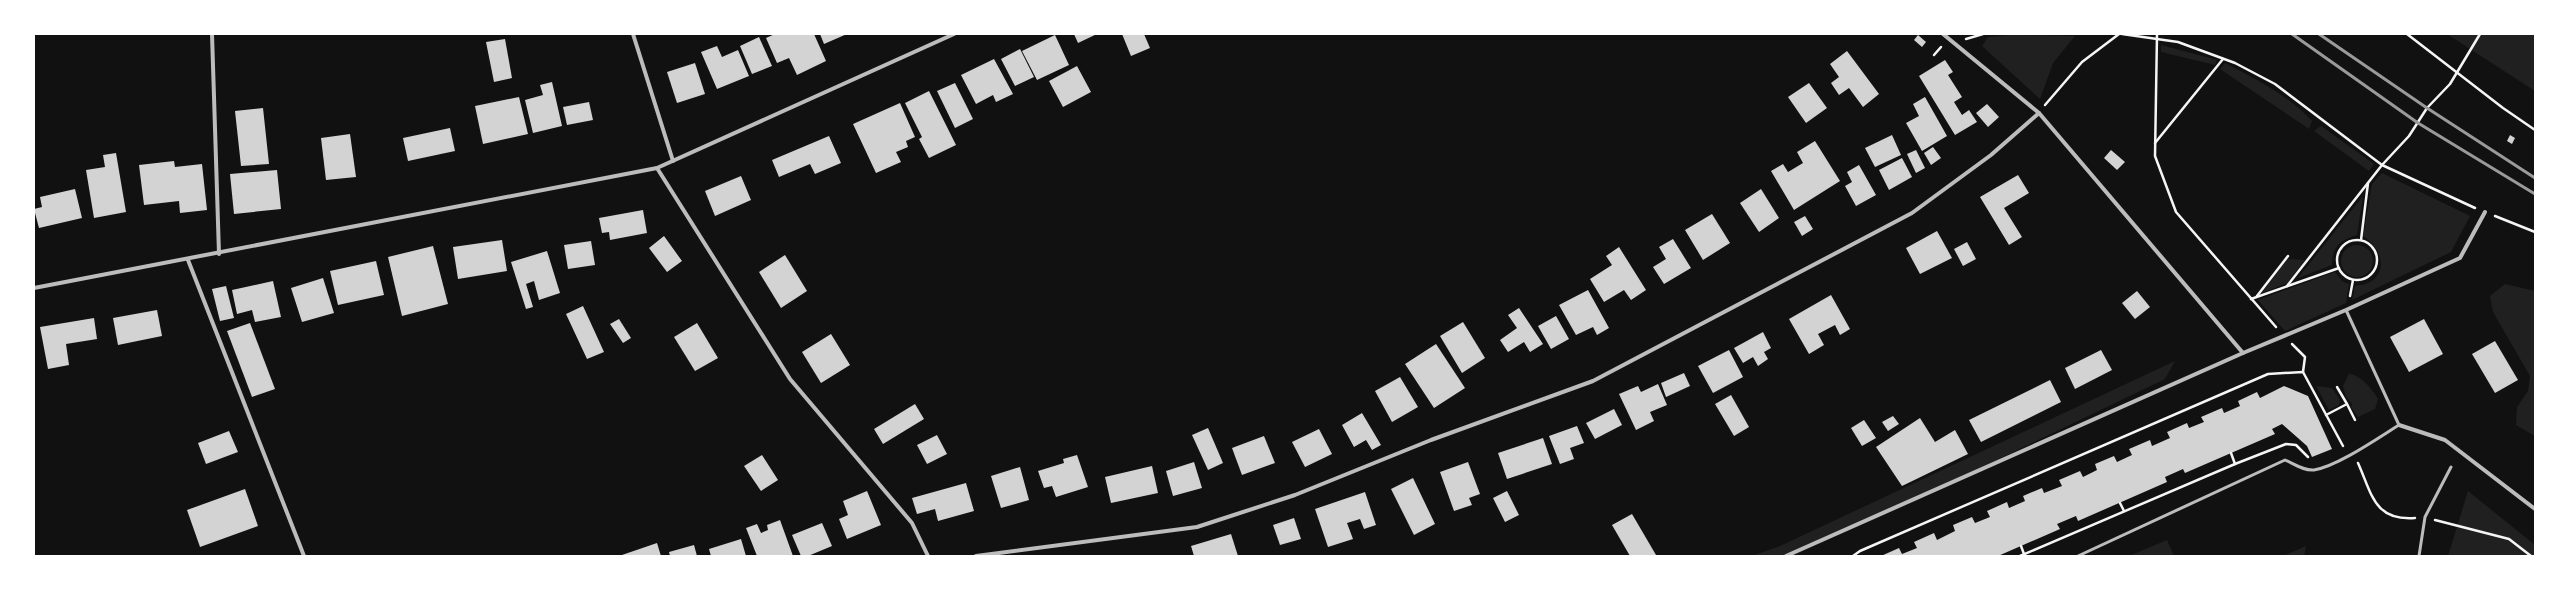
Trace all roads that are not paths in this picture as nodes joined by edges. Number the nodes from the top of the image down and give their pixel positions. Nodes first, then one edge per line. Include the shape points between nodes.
1 (212, 34) edge
2 (633, 34) edge
3 (954, 34) edge
4 (1943, 34) edge
5 (2038, 113) junction
6 (673, 161) junction
7 (657, 168) junction
8 (2485, 212) road end
9 (219, 254) junction
10 (188, 260) junction
11 (34, 288) edge
12 (2346, 310) junction
13 (2243, 353) junction
14 (2398, 425) junction
15 (2451, 467) dead end
16 (2535, 509) edge
17 (304, 556) edge
18 (928, 556) edge
19 (976, 556) edge
20 (1786, 556) edge
21 (2078, 556) edge
22 (2418, 556) edge

1 - 9 street
2 - 6 street
3 - 6 street
4 - 5 street
5 - 13 street
5 - 19 street via 1991,155 1912,213 1592,381 1431,440 1295,496 1196,527
6 - 7 street
7 - 9 street
7 - 18 street via 790,379 912,523
8 - 12 street via 2460,258
9 - 10 street
10 - 11 street
10 - 17 street
12 - 13 street
12 - 14 lane
13 - 20 street
14 - 16 street via 2445,440
14 - 21 lane via 2353,453 2314,470 2301,468 2285,460
15 - 22 lane via 2425,517

